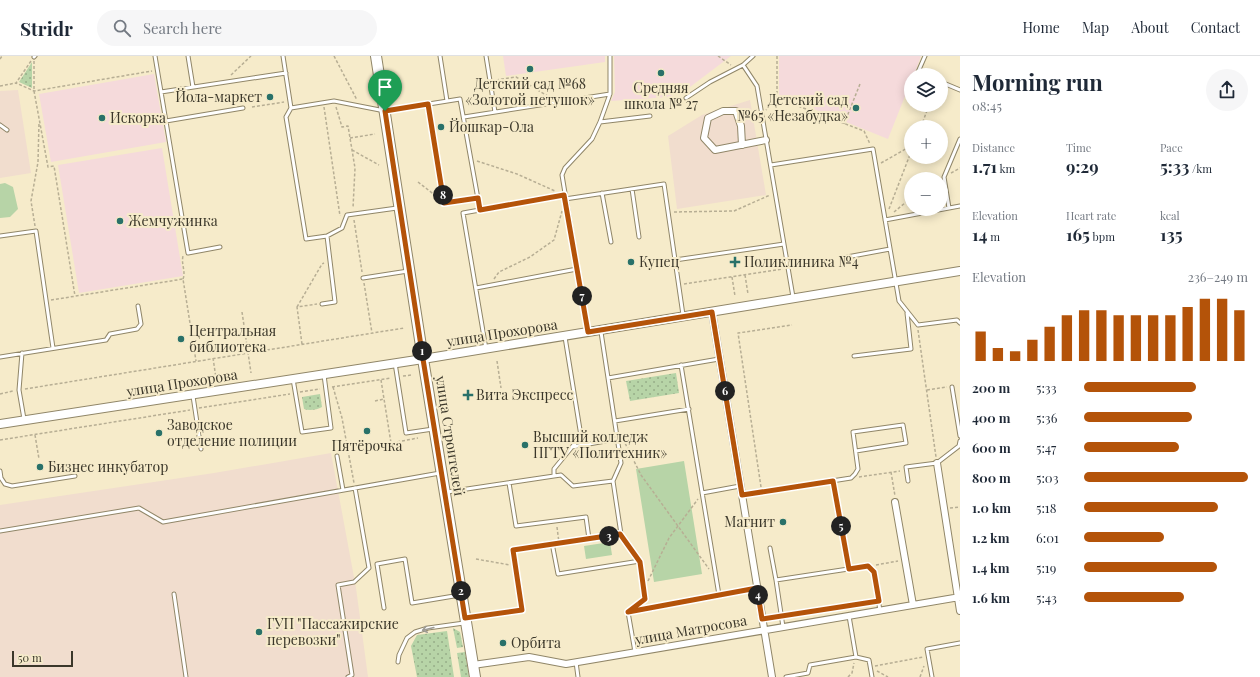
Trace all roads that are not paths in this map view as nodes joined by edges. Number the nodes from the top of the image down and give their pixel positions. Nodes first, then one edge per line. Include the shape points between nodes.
1 (155, 56) edge
2 (188, 56) edge
3 (283, 56) edge
4 (376, 56) edge
5 (440, 56) edge
6 (486, 56) edge
7 (610, 56) edge
8 (753, 56) edge
9 (925, 56) edge
10 (742, 65) junction
11 (920, 68) edge
12 (286, 73) junction
13 (948, 85) edge
14 (193, 87) junction
15 (960, 90) edge
16 (161, 92) junction
17 (610, 94) junction
18 (686, 98) dead end
19 (447, 101) junction
20 (243, 108) dead end
21 (292, 108) junction
22 (385, 111) junction
23 (495, 112) junction
24 (650, 116) dead end
25 (464, 117) junction
26 (166, 121) junction
27 (600, 122) junction
28 (0, 125) edge
29 (8, 130) dead end
30 (960, 139) edge
31 (766, 140) junction
32 (742, 145) junction
33 (771, 165) junction
34 (632, 189) junction
35 (602, 193) junction
36 (564, 195) junction
37 (565, 199) junction
38 (960, 206) edge
39 (400, 208) junction
40 (949, 208) junction
41 (480, 210) junction
42 (885, 220) junction
43 (0, 236) edge
44 (327, 236) junction
45 (640, 237) dead end
46 (611, 242) dead end
47 (784, 244) junction
48 (220, 247) dead end
49 (890, 249) junction
50 (847, 257) dead end
51 (675, 260) junction
52 (577, 269) junction
53 (409, 271) junction
54 (960, 271) edge
55 (363, 278) dead end
56 (895, 281) junction
57 (476, 288) junction
58 (794, 298) junction
59 (322, 304) road end
60 (138, 306) dead end
61 (906, 311) junction
62 (712, 312) junction
63 (683, 316) junction
64 (960, 323) edge
65 (600, 330) junction
66 (588, 332) junction
67 (564, 336) junction
68 (53, 348) junction
69 (486, 349) junction
70 (22, 353) junction
71 (854, 356) dead end
72 (0, 357) edge
73 (423, 359) junction
74 (719, 359) junction
75 (395, 364) junction
76 (681, 365) junction
77 (324, 374) junction
78 (608, 378) junction
79 (293, 379) junction
80 (952, 387) road end
81 (192, 394) junction
82 (689, 409) junction
83 (24, 420) junction
84 (615, 421) junction
85 (0, 424) edge
86 (434, 429) junction
87 (960, 436) edge
88 (617, 439) junction
89 (960, 441) edge
90 (572, 447) junction
91 (201, 449) dead end
92 (856, 451) junction
93 (337, 456) dead end
94 (937, 463) junction
95 (0, 471) edge
96 (442, 473) junction
97 (75, 476) dead end
98 (554, 476) junction
99 (613, 481) junction
100 (833, 481) junction
101 (908, 481) dead end
102 (509, 483) junction
103 (740, 486) junction
104 (355, 488) junction
105 (343, 490) junction
106 (445, 492) junction
107 (702, 493) junction
108 (742, 495) junction
109 (895, 502) road end
110 (0, 532) edge
111 (620, 534) junction
112 (770, 548) dead end
113 (640, 562) junction
114 (849, 569) junction
115 (776, 580) junction
116 (757, 588) junction
117 (174, 594) dead end
118 (462, 595) junction
119 (719, 595) junction
120 (959, 597) edge
121 (913, 605) junction
122 (384, 608) dead end
123 (880, 610) junction
124 (960, 610) edge
125 (628, 612) junction
126 (849, 616) junction
127 (466, 621) junction
128 (783, 627) junction
129 (764, 630) junction
130 (960, 643) edge
131 (635, 652) junction
132 (856, 657) junction
133 (398, 662) dead end
134 (576, 662) junction
135 (473, 665) junction
136 (186, 677) edge
137 (348, 677) edge
138 (475, 677) edge
139 (578, 677) edge
140 (772, 677) edge
141 (786, 677) edge
142 (872, 677) edge
143 (932, 677) edge

1 - 16 lane
2 - 14 lane
3 - 12 lane
4 - 22 main road, улица Строителей
5 - 19 lane
6 - 23 lane
7 - 17 lane
8 - 10 lane
9 - 11 lane
10 - 18 lane
10 - 31 lane via 757,86
12 - 14 lane
12 - 21 lane
13 - 15 lane
14 - 16 lane
16 - 26 lane
17 - 23 lane
17 - 27 lane
19 - 22 lane
19 - 25 lane via 460,99
20 - 26 lane
21 - 22 lane via 334,101
21 - 44 lane via 286,116 306,239
22 - 39 main road, улица Строителей
23 - 25 lane
24 - 27 lane
25 - 41 lane
26 - 48 lane via 188,253
27 - 36 lane via 592,139 564,168
28 - 29 lane
30 - 40 lane via 944,178
31 - 32 street
31 - 33 lane
32 - 32 street via 715,150 704,138 708,118 723,111 736,111 741,126
33 - 42 lane via 873,149
33 - 47 lane
34 - 35 lane
34 - 45 lane
34 - 51 lane via 664,184
35 - 37 lane
35 - 46 lane
36 - 37 lane
36 - 41 lane
37 - 52 lane
38 - 40 lane
39 - 44 lane via 347,215 342,228
39 - 53 main road, улица Строителей
40 - 42 lane
41 - 57 lane via 463,213
42 - 49 lane
43 - 68 lane via 36,231
44 - 59 lane via 335,302
47 - 51 lane
47 - 58 lane
49 - 50 lane
49 - 56 lane
51 - 63 lane
52 - 57 lane
52 - 66 lane
53 - 55 lane
53 - 73 main road, улица Строителей
54 - 56 street, улица Прохорова
56 - 58 street, улица Прохорова
56 - 61 lane via 899,301
57 - 69 lane
58 - 62 street, улица Прохорова
60 - 68 lane via 141,324 137,329 110,334 106,340
61 - 64 lane via 918,325 957,320
61 - 71 lane via 912,349
62 - 63 street, улица Прохорова
62 - 74 street
63 - 65 street, улица Прохорова
65 - 66 street, улица Прохорова
65 - 78 lane
66 - 67 street, улица Прохорова
67 - 69 street, улица Прохорова
67 - 90 lane via 581,436
68 - 70 lane
69 - 73 street, улица Прохорова
70 - 72 lane
70 - 83 lane via 19,390
73 - 75 street, улица Прохорова
73 - 86 main road, улица Строителей
74 - 76 lane
74 - 103 street
75 - 77 street, улица Прохорова
75 - 86 lane via 406,433
76 - 78 lane
76 - 82 lane
77 - 79 street, улица Прохорова
77 - 79 lane via 331,428 302,432
78 - 84 lane
79 - 81 street, улица Прохорова
80 - 87 lane
81 - 83 street, улица Прохорова
81 - 91 lane
82 - 84 lane
82 - 107 lane
83 - 85 street, улица Прохорова
84 - 88 lane
86 - 96 main road, улица Строителей
88 - 90 lane
88 - 99 lane via 621,463
89 - 94 lane via 959,446
90 - 98 lane via 554,469
92 - 92 lane via 853,432 903,425 906,443
92 - 100 lane via 858,469 855,474 851,478
93 - 105 lane
94 - 101 lane via 906,467
94 - 120 street
95 - 97 lane via 5,484 12,486
96 - 104 lane
96 - 106 main road, улица Строителей
98 - 99 lane via 561,475 573,486
98 - 102 lane
99 - 111 lane
100 - 108 lane
100 - 114 lane
102 - 106 lane
102 - 111 lane via 516,526 586,517 589,539
103 - 107 lane
103 - 108 street
104 - 105 lane
104 - 137 lane via 369,568 354,582 338,585 352,675
105 - 110 lane via 163,522 139,508
106 - 118 main road, улица Строителей
107 - 119 lane
108 - 116 street
109 - 121 street
111 - 113 lane
112 - 115 lane
113 - 125 lane via 645,599
113 - 127 lane via 558,574 552,543 513,550 522,610
114 - 115 lane
114 - 123 lane via 868,566 874,572
115 - 128 lane
116 - 119 lane
116 - 129 street
117 - 136 lane
118 - 122 lane via 412,603 405,559 377,564
118 - 127 main road, улица Строителей
119 - 125 lane
120 - 121 street, улица Матросова
120 - 124 street
121 - 123 street, улица Матросова
123 - 126 street, улица Матросова
125 - 131 lane
126 - 128 street, улица Матросова
126 - 132 lane
127 -> 133 lane via 415,632 407,638
127 - 135 main road, улица Строителей
128 - 129 street, улица Матросова
129 - 131 street, улица Матросова
129 - 140 street
130 - 143 lane via 927,649
131 - 134 street, улица Матросова
132 - 141 lane via 810,665 808,673
132 - 142 lane via 869,660
134 - 135 street, улица Матросова via 566,664 529,657
134 - 139 lane
135 - 138 main road, улица Строителей

